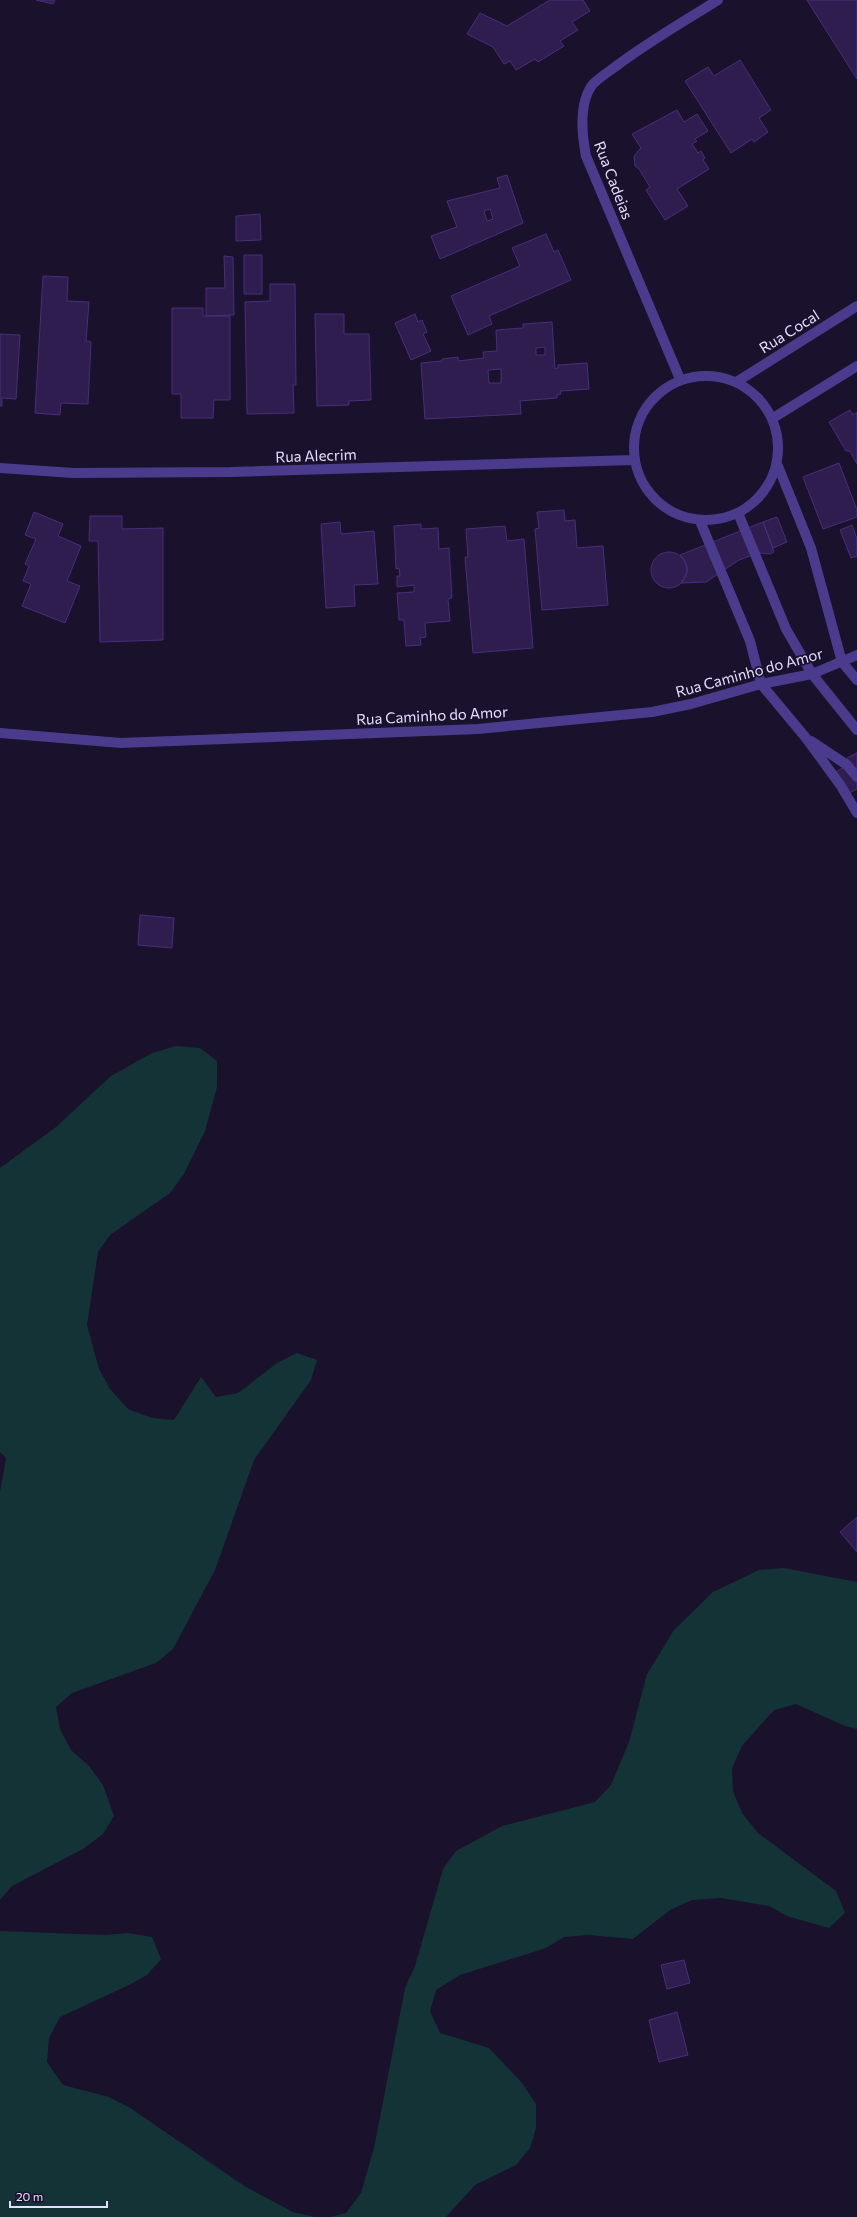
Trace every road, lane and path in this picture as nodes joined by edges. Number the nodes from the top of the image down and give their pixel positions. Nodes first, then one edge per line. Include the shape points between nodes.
1 (718, 0) edge
2 (857, 306) edge
3 (857, 366) edge
4 (680, 379) junction
5 (738, 381) junction
6 (773, 418) junction
7 (634, 460) junction
8 (778, 466) junction
9 (0, 468) edge
10 (738, 514) junction
11 (700, 521) junction
12 (857, 655) edge
13 (842, 662) junction
14 (812, 674) junction
15 (857, 680) edge
16 (761, 684) junction
17 (857, 730) edge
18 (0, 733) edge
19 (806, 738) junction
20 (857, 777) edge
21 (857, 813) edge

1 - 4 street, Rua Cadeias via 641,47 593,84 583,117 582,136 586,156
2 - 5 street, Rua Cocal
3 - 6 street
4 - 5 street via 709,374
4 - 7 street via 652,398 636,426
5 - 6 street
6 - 8 street via 780,442
7 - 9 street, Rua Alecrim via 223,472 73,473
7 - 11 street via 646,489 655,498 670,511
8 - 10 street via 763,494
8 - 13 street via 811,548
10 - 11 street
10 - 14 street via 786,629
11 - 16 street via 750,640
12 - 13 street, Rua Caminho do Amor
13 - 14 street, Rua Caminho do Amor
13 - 15 street
14 - 16 street, Rua Caminho do Amor
14 - 17 street
16 - 18 street, Rua Caminho do Amor via 652,712 478,729 121,743
16 - 19 street
19 - 20 street via 847,765
19 - 21 street

